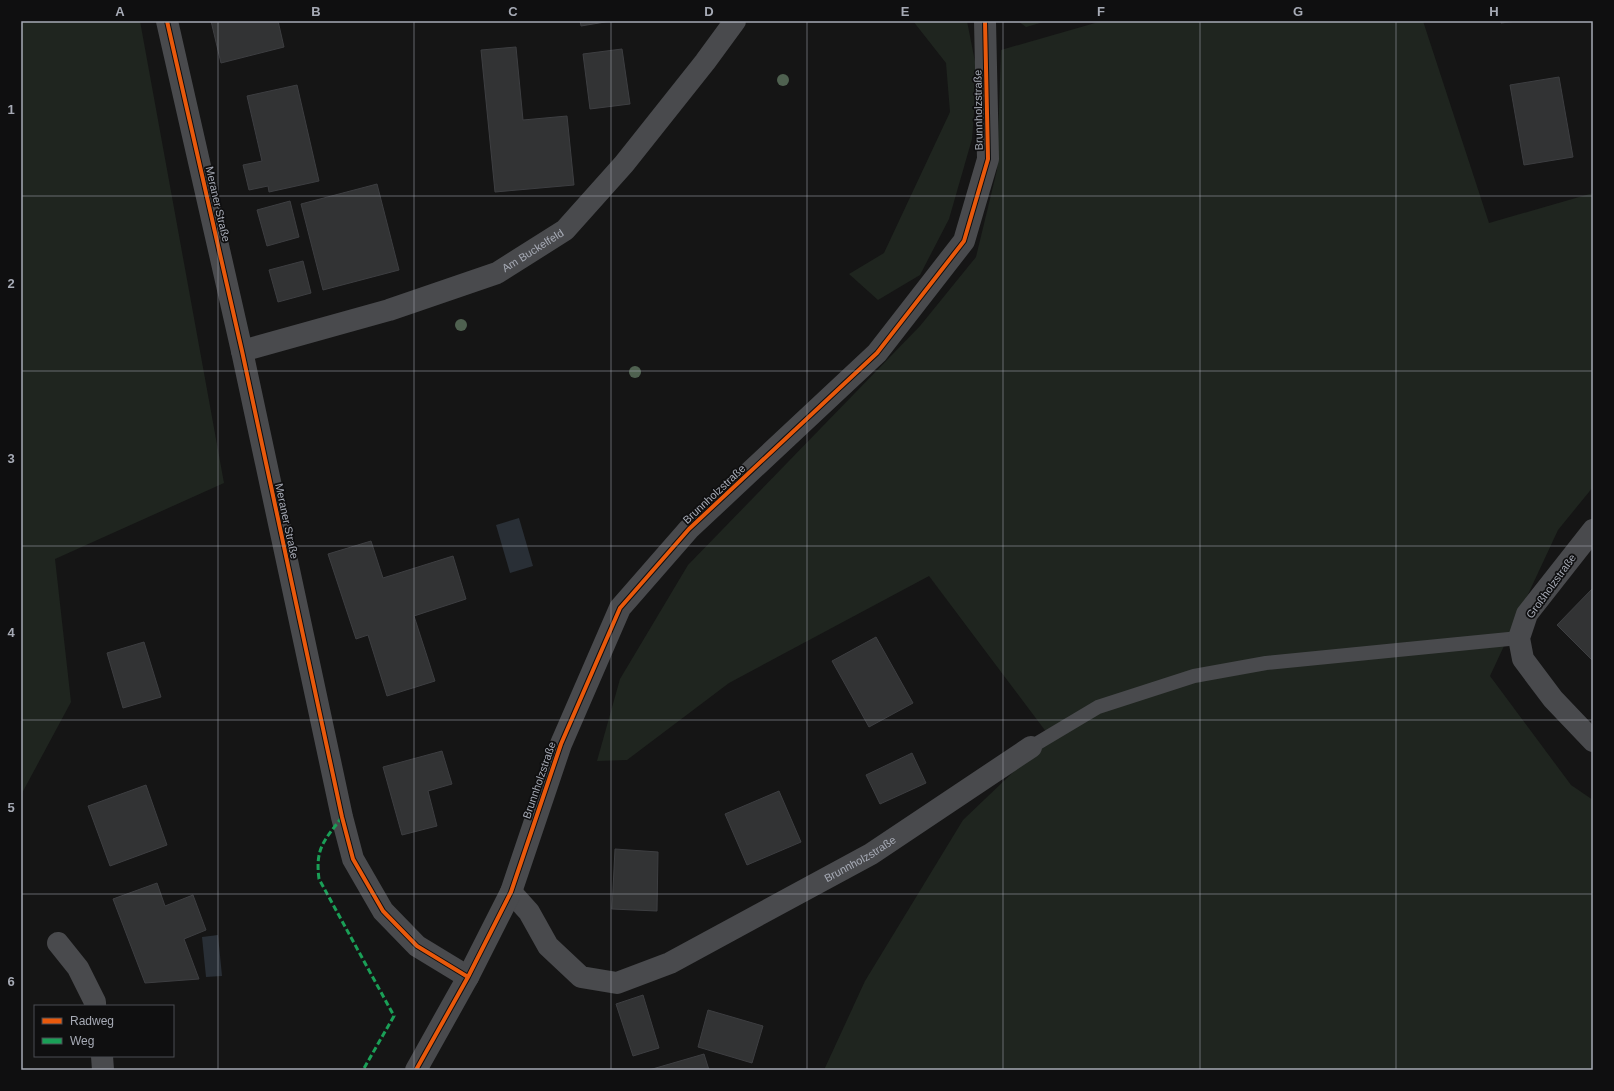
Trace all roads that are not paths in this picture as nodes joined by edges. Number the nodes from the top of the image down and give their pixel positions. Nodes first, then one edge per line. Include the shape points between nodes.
1 (167, 21) edge
2 (735, 21) edge
3 (985, 21) edge
4 (242, 351) junction
5 (1593, 530) edge
6 (1519, 638) junction
7 (1593, 741) edge
8 (1031, 747) joint
9 (511, 892) junction
10 (58, 943) dead end
11 (468, 978) junction
12 (95, 1005) edge
13 (102, 1057) edge
14 (103, 1070) edge
15 (416, 1070) edge

1 - 4 street, Meraner Straße
2 - 4 street, Am Buckelfeld via 624,164 565,230 496,273 389,310
3 - 9 street, Brunnholzstraße via 988,159 964,240 877,353 689,529 620,608 561,744
4 - 11 street, Meraner Straße via 353,859 383,912 417,946
5 - 6 street, Großholzstraße via 1528,614
6 - 7 street via 1523,659 1553,699
6 - 8 lane via 1266,663 1194,676 1098,707
8 - 9 street, Brunnholzstraße via 871,854 670,963 617,983 581,977 548,946 529,912
9 - 11 street, Brunnholzstraße
10 - 12 street via 78,968
11 - 15 street, Brunnholzstraße
13 - 14 street

